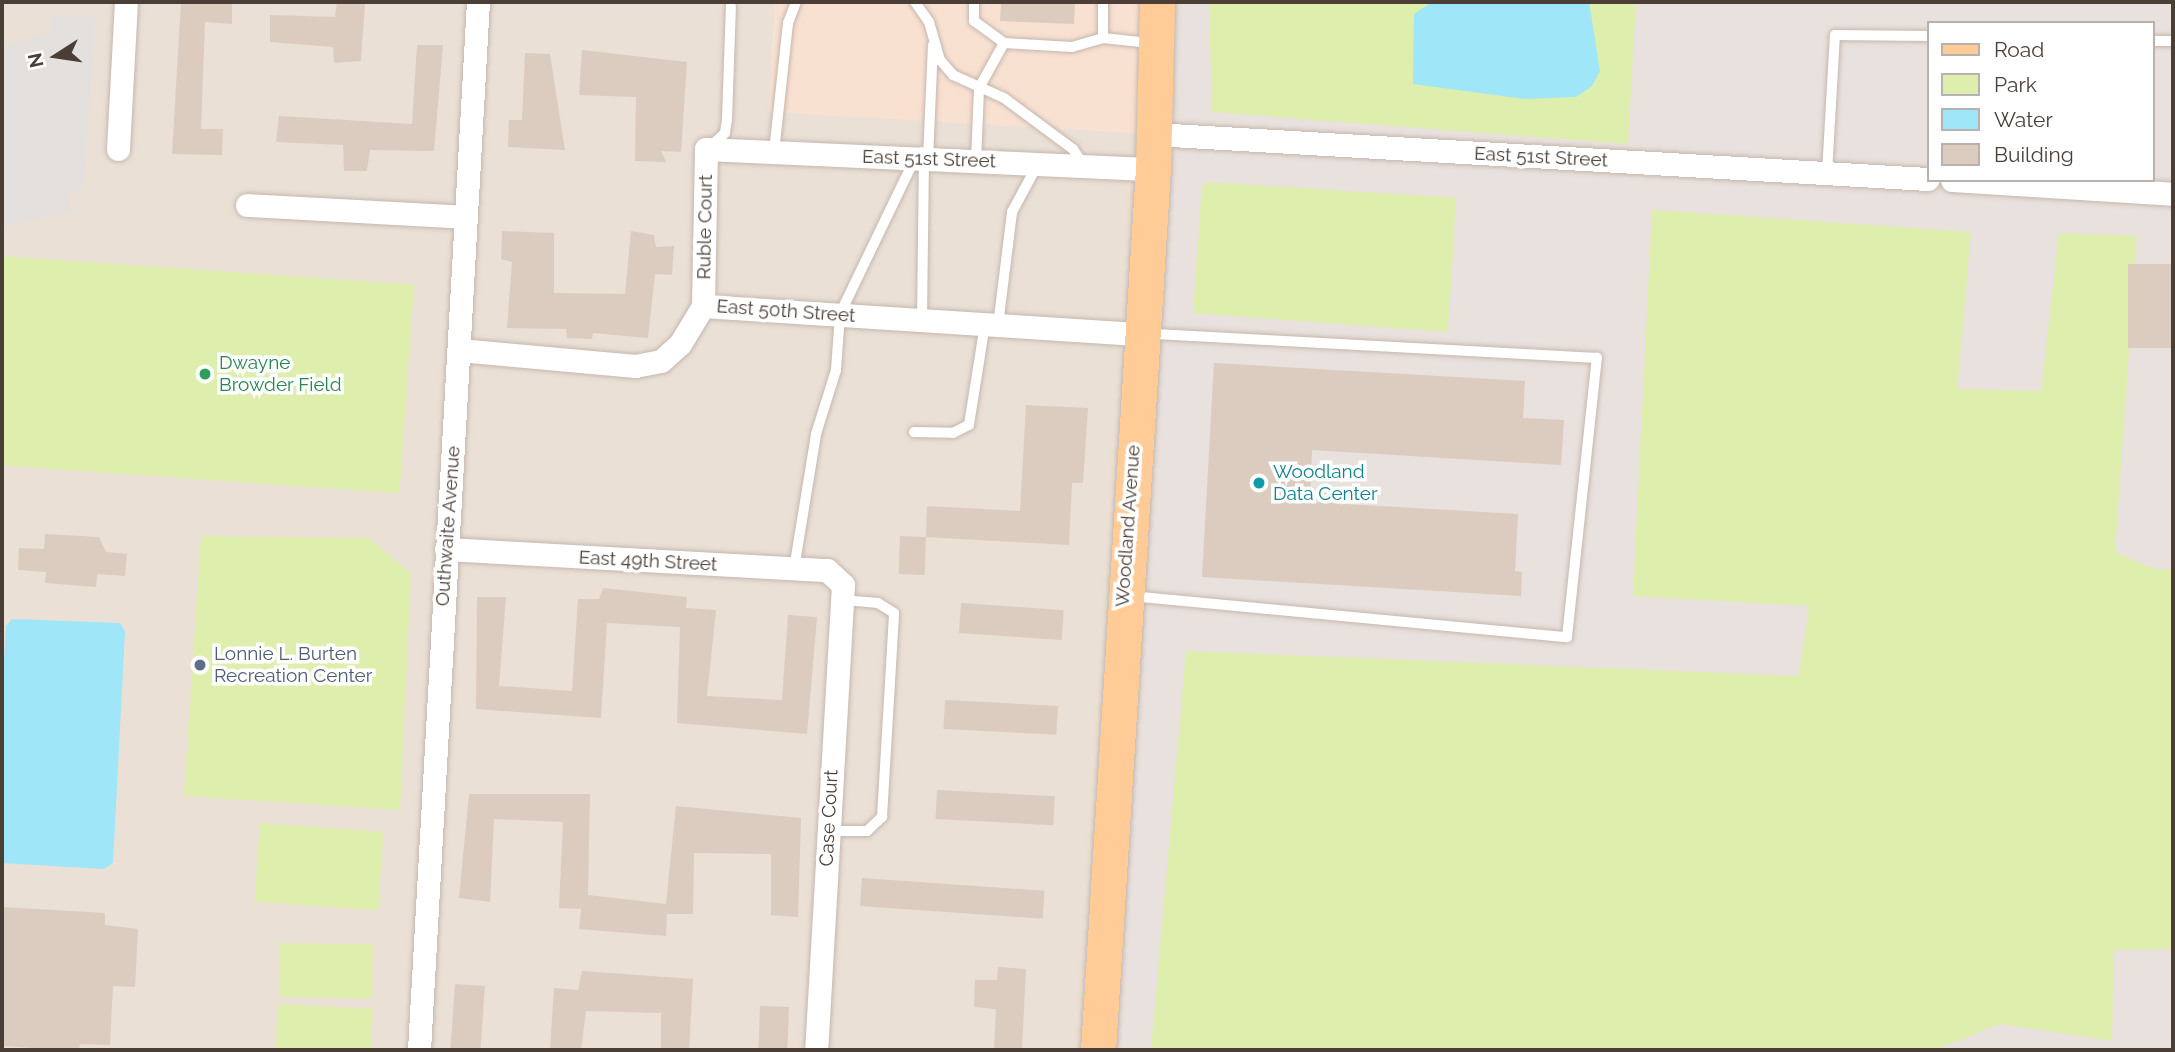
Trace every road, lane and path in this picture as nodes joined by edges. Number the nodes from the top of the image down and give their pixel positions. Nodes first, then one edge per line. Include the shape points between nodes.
1 (125, 2) edge
2 (478, 2) edge
3 (796, 2) edge
4 (915, 2) edge
5 (974, 2) edge
6 (1103, 2) edge
7 (1157, 2) edge
8 (731, 6) dead end
9 (1926, 36) edge
10 (1103, 38) junction
11 (2154, 41) edge
12 (2173, 41) edge
13 (933, 42) junction
14 (1004, 43) junction
15 (1156, 44) junction
16 (979, 88) junction
17 (1154, 134) junction
18 (118, 149) dead end
19 (706, 149) junction
20 (774, 152) junction
21 (922, 158) junction
22 (976, 161) junction
23 (1038, 164) junction
24 (1084, 166) junction
25 (1153, 169) junction
26 (1827, 173) junction
27 (1926, 179) edge
28 (1983, 182) edge
29 (2173, 194) edge
30 (247, 205) dead end
31 (466, 217) junction
32 (703, 306) junction
33 (840, 314) junction
34 (922, 320) junction
35 (992, 324) junction
36 (1141, 334) junction
37 (459, 350) junction
38 (914, 432) dead end
39 (446, 550) junction
40 (794, 569) junction
41 (843, 593) junction
42 (1124, 595) junction
43 (828, 831) junction
44 (418, 1050) edge
45 (816, 1050) edge
46 (1098, 1050) edge

1 - 18 street
2 - 31 street, Outhwaite Avenue
3 - 20 lane via 788,23
4 - 13 lane via 929,22
5 - 14 lane via 975,21
6 - 10 lane
7 - 15 main road, Woodland Avenue
8 - 19 lane via 725,133
9 - 26 lane via 1835,34
10 - 14 lane via 1072,47
10 - 15 lane
11 - 12 lane
13 - 16 lane via 953,75
13 - 21 lane
14 - 16 lane
15 - 17 main road, Woodland Avenue
16 - 22 lane
16 - 24 lane via 1014,105 1073,149
17 - 25 main road, Woodland Avenue
17 - 26 street, East 51st Street
19 - 20 street, East 51st Street
19 - 32 street, Ruble Court
20 - 21 street, East 51st Street
21 - 22 street, East 51st Street
21 - 33 lane
21 - 34 lane
22 - 23 street, East 51st Street
23 - 24 street, East 51st Street
23 - 35 lane via 1012,212
24 - 25 street, East 51st Street
25 - 36 main road, Woodland Avenue
26 - 27 street, East 51st Street
28 - 29 street
30 - 31 street
31 - 37 street, Outhwaite Avenue
32 - 33 street, East 50th Street
32 - 37 street, East 50th Street via 680,344 661,360 635,366
33 - 34 street, East 50th Street
33 - 40 lane via 836,370 816,434
34 - 35 street, East 50th Street
35 - 36 street, East 50th Street
35 - 38 lane via 969,425 953,433
36 - 42 main road, Woodland Avenue
36 - 42 lane via 1597,358 1567,637
37 - 39 street, Outhwaite Avenue
39 - 40 street, East 49th Street
39 - 44 street, Outhwaite Avenue
40 - 41 street, East 49th Street via 827,570
41 - 43 street, Case Court
41 - 43 lane via 894,613 882,817 867,831
42 - 46 main road, Woodland Avenue
43 - 45 street, Case Court

